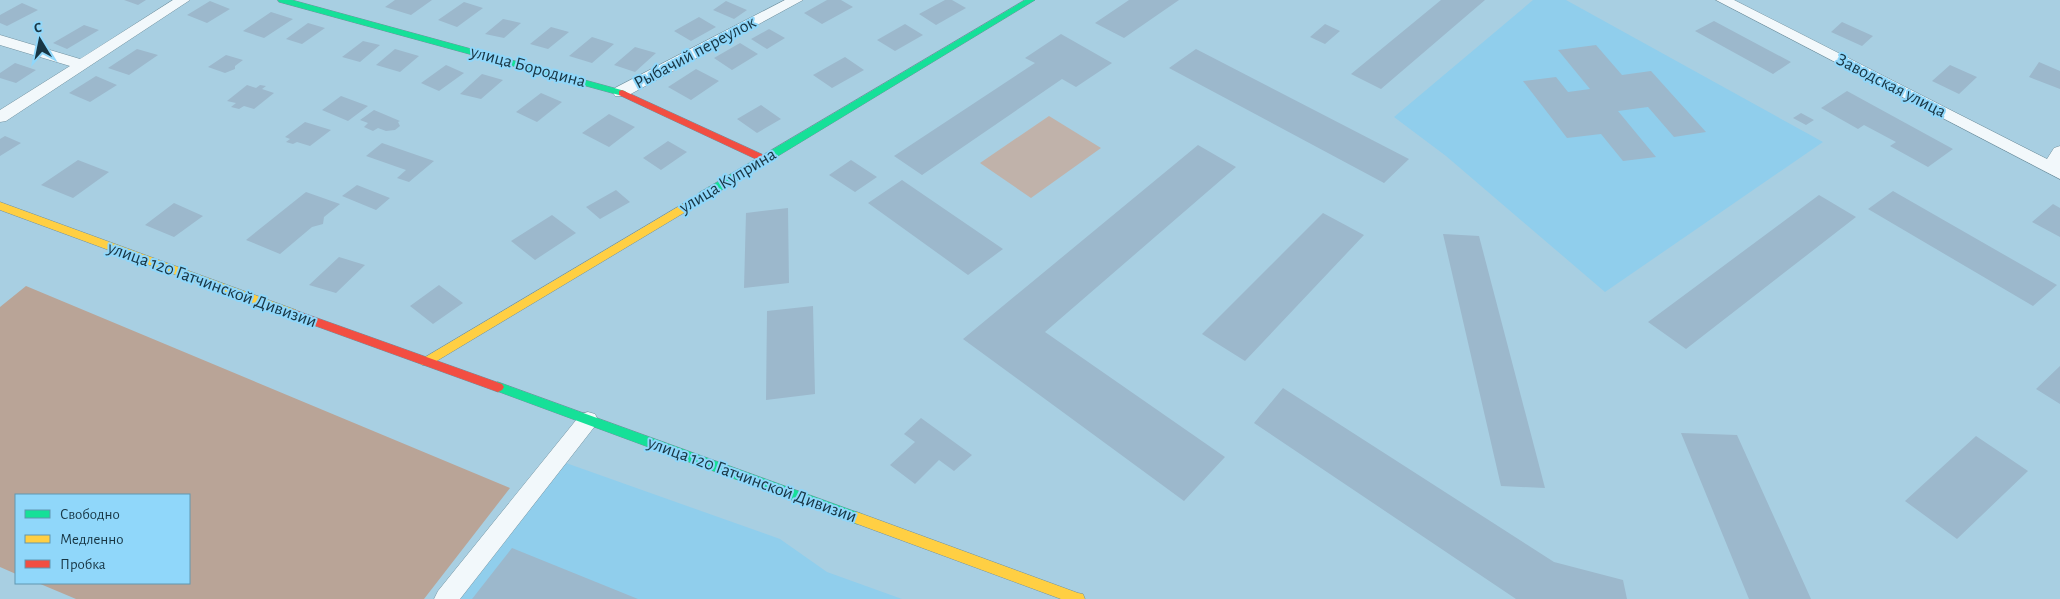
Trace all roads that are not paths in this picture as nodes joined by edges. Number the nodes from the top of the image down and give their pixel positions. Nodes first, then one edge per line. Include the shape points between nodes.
1 (182, 0) edge
2 (282, 0) edge
3 (796, 0) edge
4 (1031, 0) edge
5 (1723, 0) edge
6 (0, 40) edge
7 (81, 64) junction
8 (621, 92) junction
9 (0, 117) edge
10 (2060, 152) edge
11 (764, 159) junction
12 (2055, 170) edge
13 (3, 211) edge
14 (426, 362) junction
15 (588, 420) junction
16 (446, 599) edge
17 (1078, 599) edge

1 - 7 street
2 - 8 street, улица Бородина
3 - 8 street, Рыбачий переулок
4 - 11 street, улица Куприна
5 - 12 street, Заводская улица
6 - 7 street
7 - 9 street
8 - 11 street, улица Бородина
10 - 12 street
11 - 14 street, улица Куприна
13 - 14 street, улица 120 Гатчинской Дивизии
14 - 15 street, улица 120 Гатчинской Дивизии
15 - 16 street
15 - 17 street, улица 120 Гатчинской Дивизии

